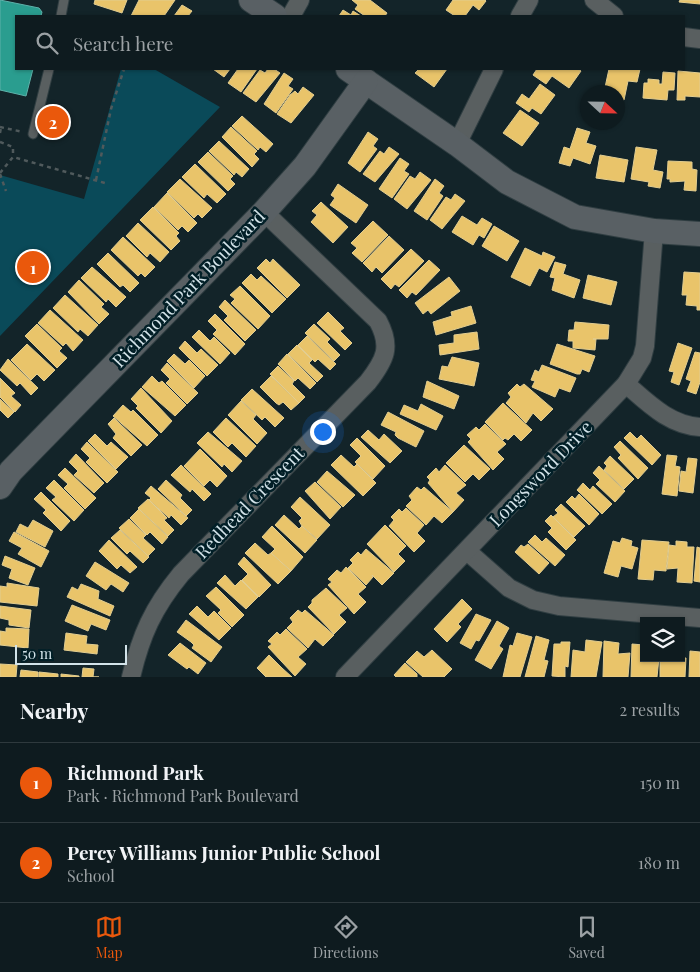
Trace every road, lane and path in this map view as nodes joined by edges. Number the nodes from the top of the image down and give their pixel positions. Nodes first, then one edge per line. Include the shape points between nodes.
1 (64, 0) edge
2 (251, 0) edge
3 (300, 0) edge
4 (529, 0) edge
5 (594, 0) edge
6 (61, 15) edge
7 (274, 15) edge
8 (292, 15) edge
9 (521, 15) edge
10 (613, 15) edge
11 (685, 37) edge
12 (700, 39) edge
13 (49, 70) edge
14 (124, 70) edge
15 (494, 70) edge
16 (357, 75) edge
17 (1, 127) edge
18 (0, 133) edge
19 (34, 134) joint
20 (0, 142) edge
21 (458, 144) junction
22 (14, 157) junction
23 (0, 174) edge
24 (96, 180) junction
25 (105, 183) dead end
26 (6, 192) dead end
27 (264, 212) junction
28 (654, 231) junction
29 (700, 234) edge
30 (626, 384) junction
31 (700, 427) edge
32 (0, 487) edge
33 (467, 551) junction
34 (700, 618) edge
35 (131, 677) edge
36 (344, 677) edge

1 - 6 lane
2 - 7 street
3 - 8 street
4 - 9 street
5 - 10 street
11 - 12 street
13 - 19 lane
14 - 24 path via 111,108
15 - 21 street
16 - 21 street
16 - 27 street, Richmond Park Boulevard via 305,166
17 - 18 path
17 - 19 path
20 - 22 path via 13,147
21 - 28 street via 507,182 575,217
22 - 23 path
22 - 24 path
23 - 26 path
24 - 25 path
27 - 32 street, Richmond Park Boulevard via 11,471
27 - 35 street, Redhead Crescent via 378,321 385,334 386,348 381,366 180,574 151,615 139,643
28 - 29 street
28 - 30 street, Longsword Drive via 645,346 642,358
30 - 31 street via 668,418
30 - 33 street, Longsword Drive
33 - 34 street via 509,588 533,600 559,606
33 - 36 street, Longsword Drive

